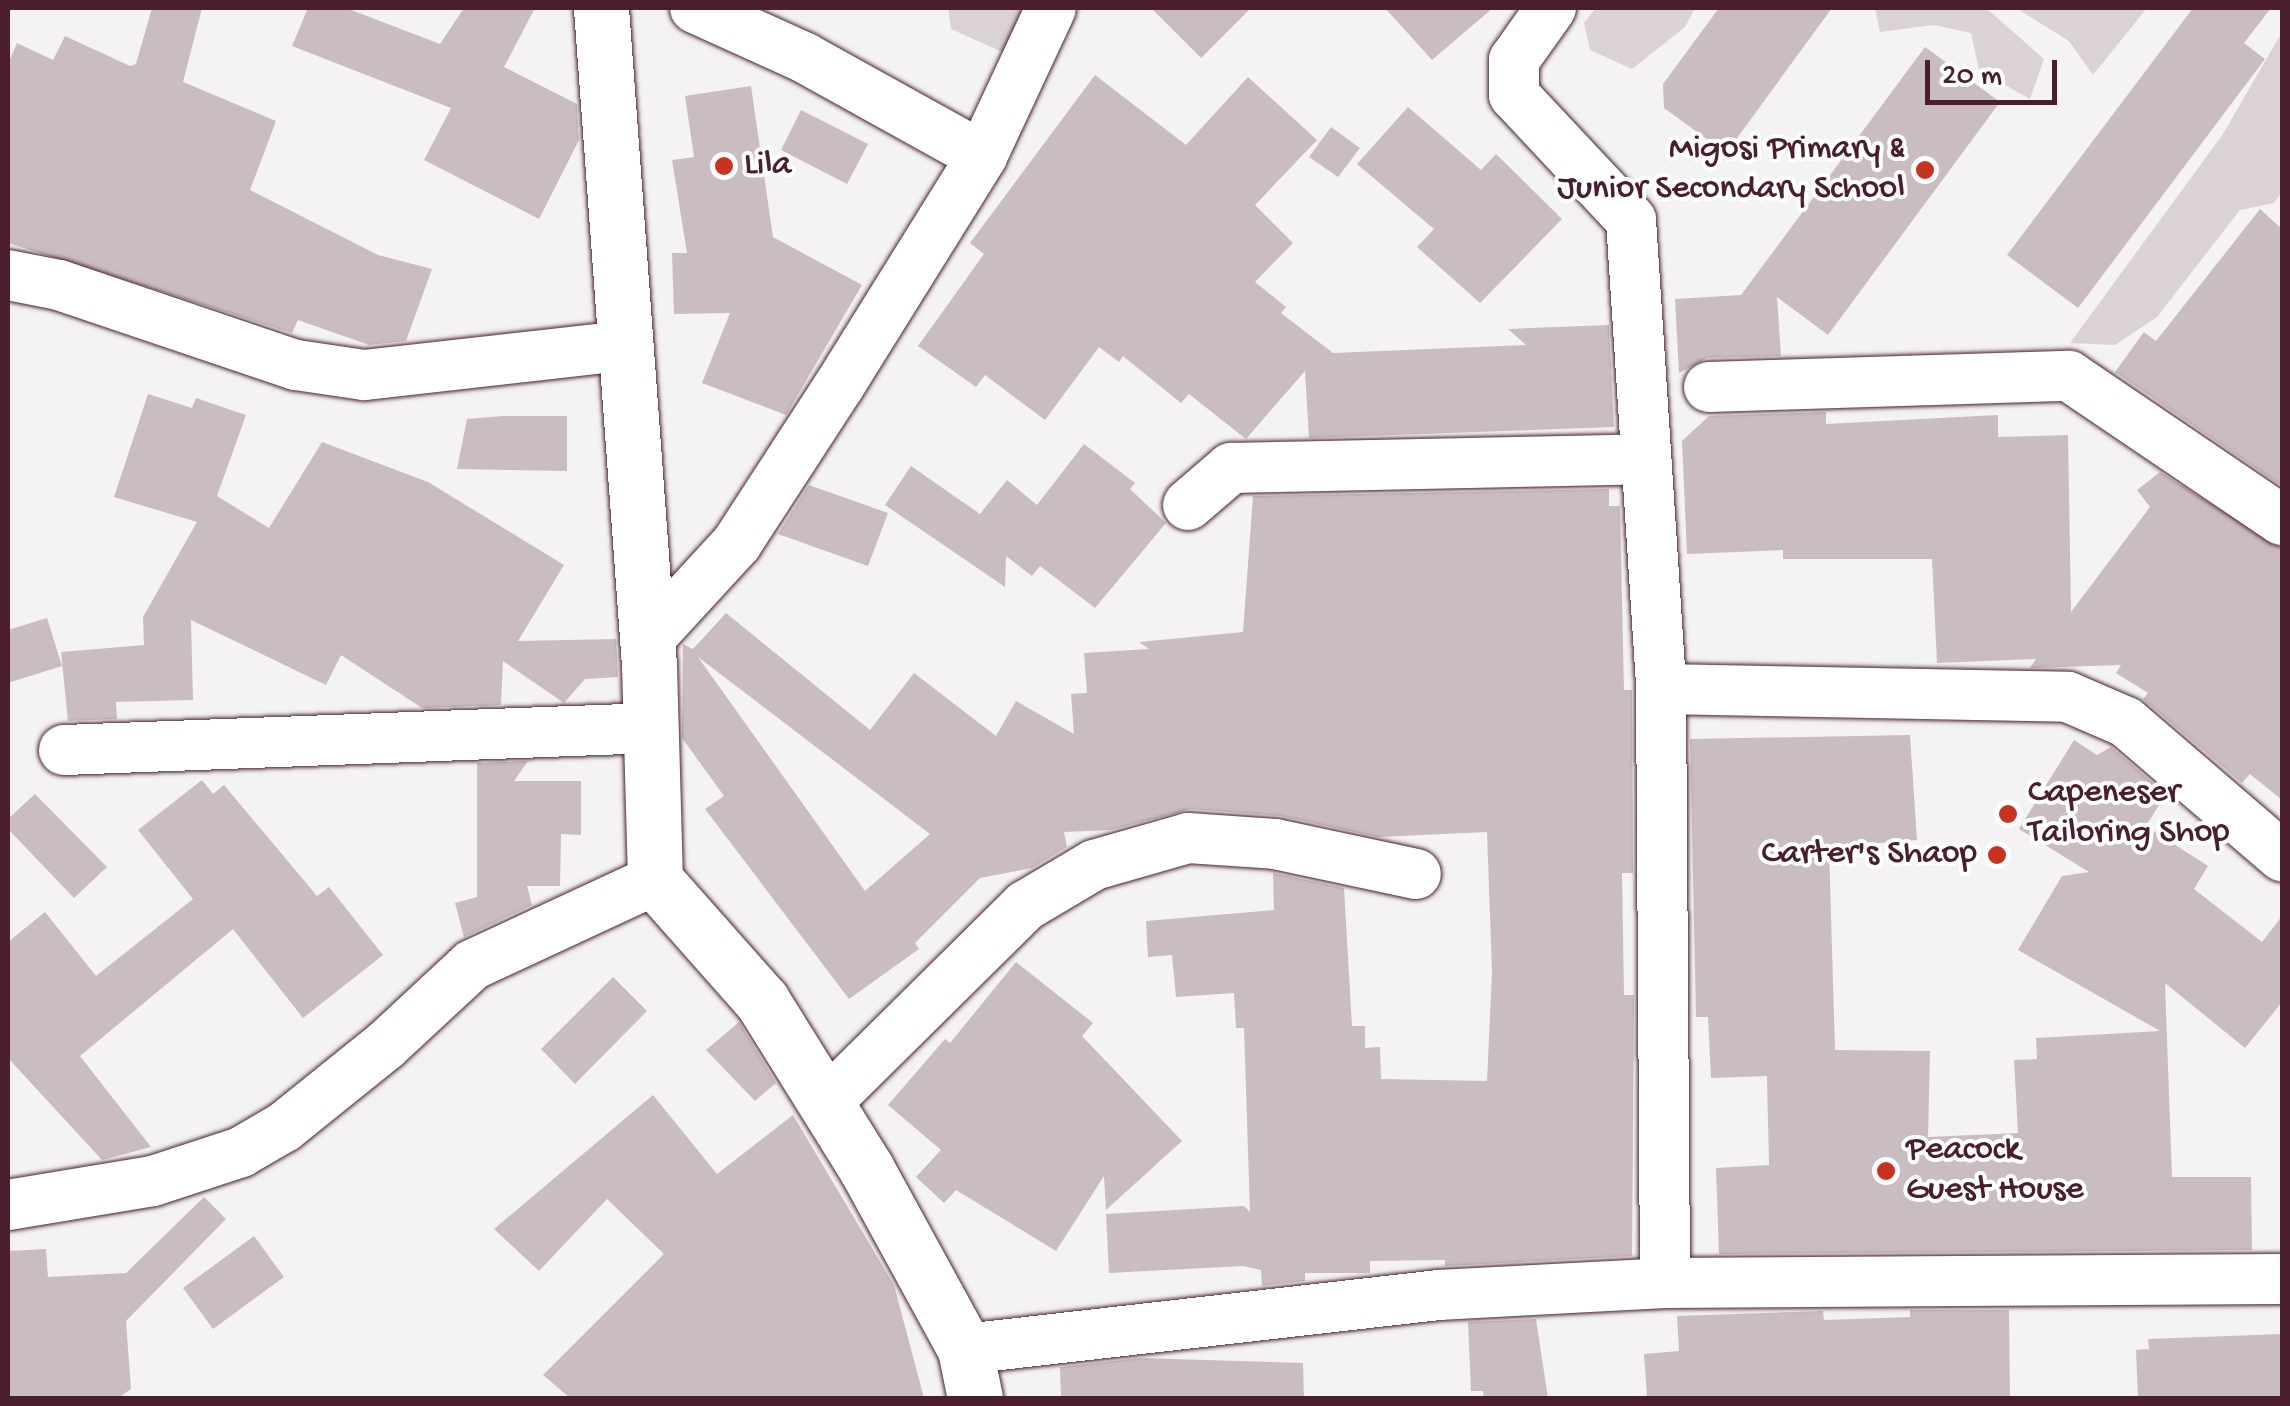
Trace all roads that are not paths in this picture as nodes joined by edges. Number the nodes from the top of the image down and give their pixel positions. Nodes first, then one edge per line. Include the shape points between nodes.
1 (601, 8) edge
2 (695, 8) edge
3 (1051, 8) edge
4 (1525, 18) edge
5 (982, 156) junction
6 (8, 274) edge
7 (622, 346) junction
8 (1709, 387) dead end
9 (1645, 459) junction
10 (1188, 505) dead end
11 (2282, 520) edge
12 (646, 641) junction
13 (1661, 689) junction
14 (652, 728) junction
15 (64, 750) dead end
16 (2282, 856) edge
17 (1416, 874) dead end
18 (655, 880) junction
19 (826, 1104) junction
20 (8, 1205) edge
21 (2282, 1279) edge
22 (1664, 1283) junction
23 (970, 1374) edge

1 - 7 street
2 - 5 street via 804,58
3 - 5 street
4 - 9 street via 1514,60 1514,96 1631,220
5 - 12 street via 737,543
6 - 7 street via 296,365 364,375
7 - 12 street
8 - 11 street via 2069,376
9 - 10 street via 1230,468
9 - 13 street
12 - 14 street
13 - 16 street via 2068,698 2126,722
13 - 22 street
14 - 15 street
14 - 18 street
17 - 19 street via 1276,844 1188,838 1094,865 1025,906
18 - 19 street via 762,1001
18 - 20 street via 472,965 386,1045 242,1152 154,1181
19 - 23 street
21 - 22 street
22 - 23 street via 1438,1296

